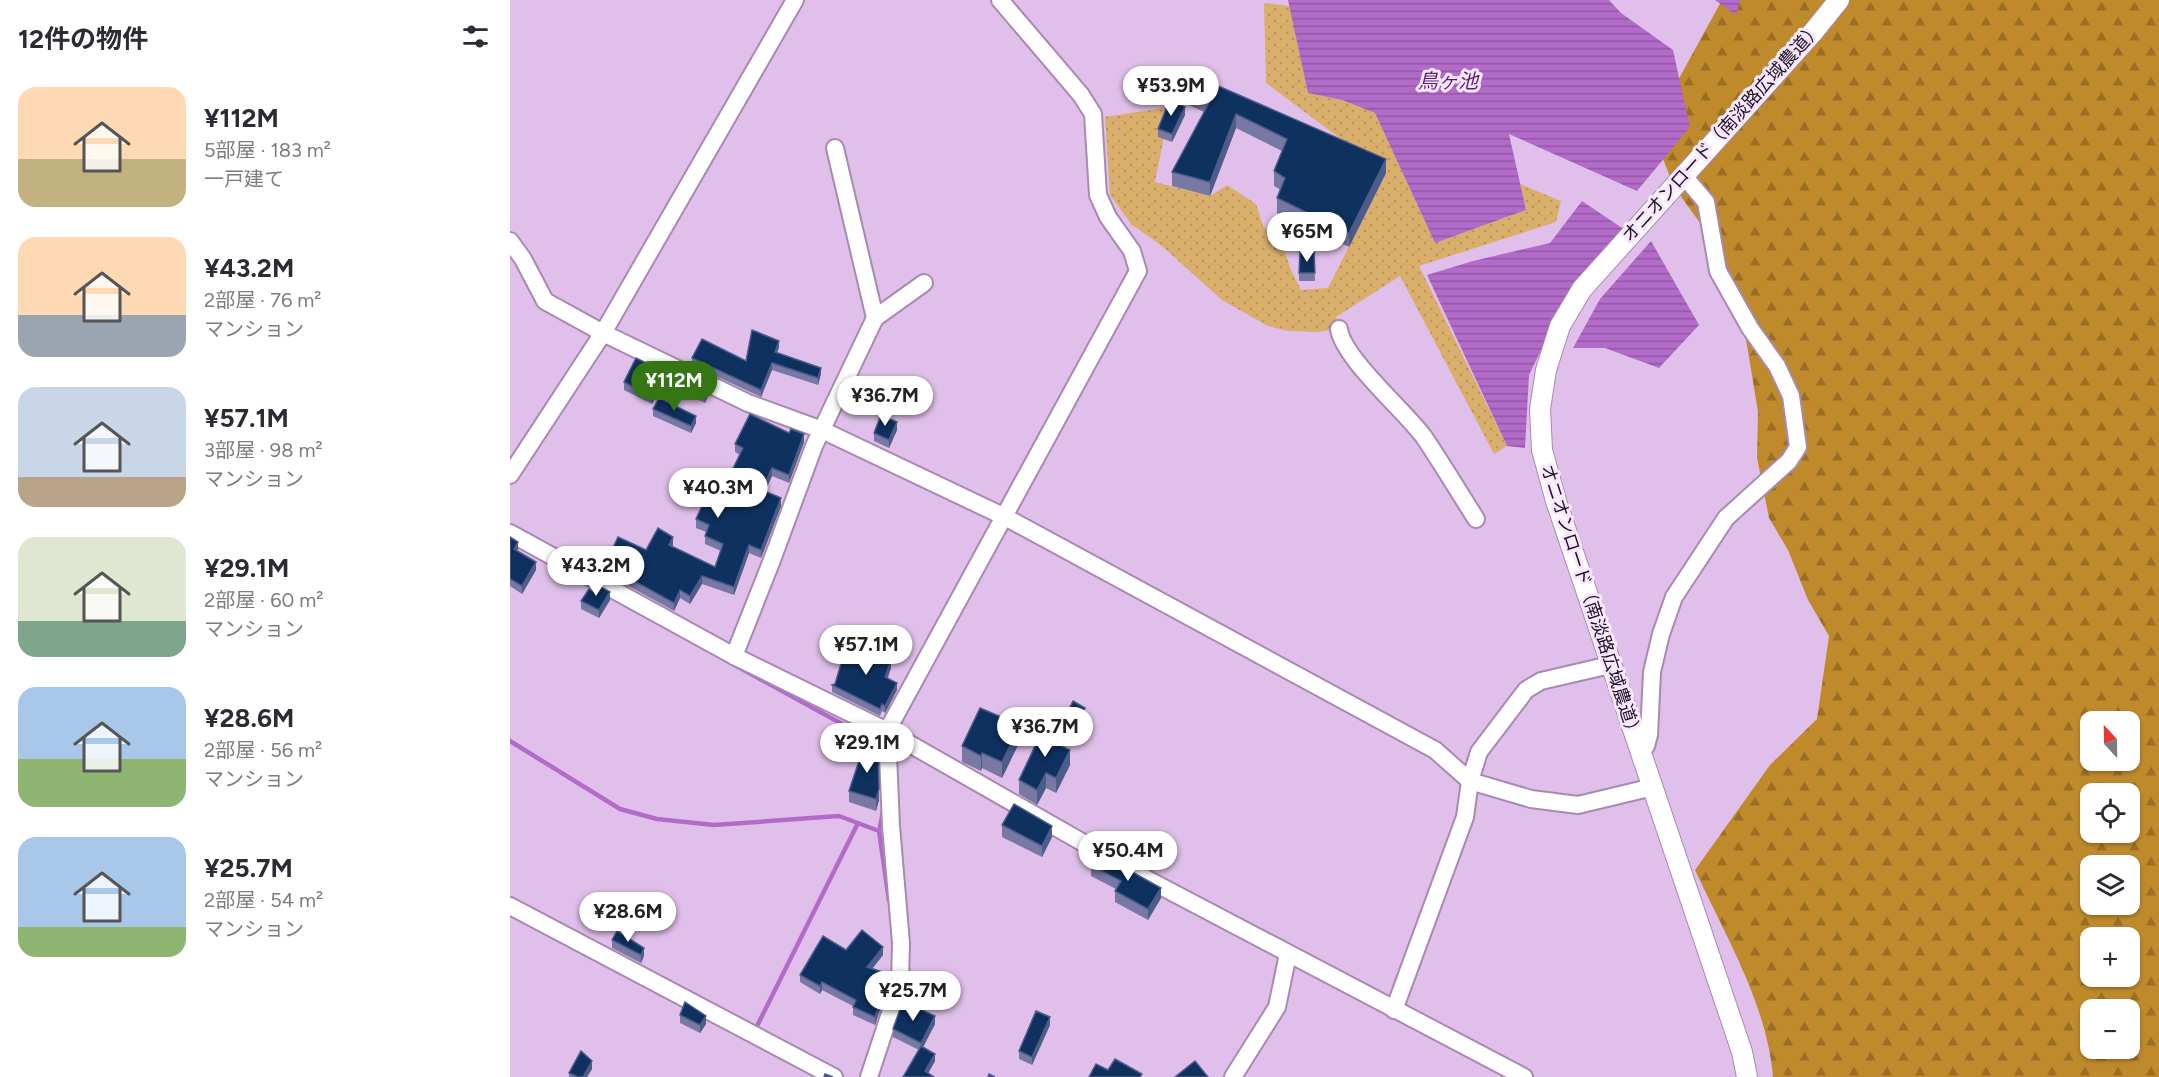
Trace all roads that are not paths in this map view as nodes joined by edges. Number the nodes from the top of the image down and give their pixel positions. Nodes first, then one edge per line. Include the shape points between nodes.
1 (795, 0) edge
2 (1000, 0) edge
3 (1839, 0) edge
4 (835, 148) dead end
5 (1683, 175) junction
6 (510, 241) edge
7 (924, 284) dead end
8 (875, 318) junction
9 (1339, 329) dead end
10 (603, 333) junction
11 (822, 430) junction
12 (510, 475) edge
13 (1005, 517) junction
14 (1476, 519) dead end
15 (510, 532) edge
16 (734, 656) junction
17 (1610, 665) junction
18 (887, 731) junction
19 (1639, 750) junction
20 (1470, 781) junction
21 (1653, 787) junction
22 (510, 906) edge
23 (1288, 954) junction
24 (1394, 1010) junction
25 (834, 1077) edge
26 (869, 1077) edge
27 (1233, 1077) edge
28 (1524, 1077) edge
29 (1746, 1077) edge

1 - 10 street
2 - 13 street via 1093,114 1098,195 1132,251 1138,271
3 - 5 street, オニオンロード（南淡路広域農道）
4 - 8 street
5 - 17 street, オニオンロード（南淡路広域農道） via 1582,289 1560,327 1546,370 1540,409 1542,450
5 - 19 street via 1706,202 1718,271 1777,366 1791,396 1798,447 1789,461 1725,518 1674,597 1652,672 1649,735 1646,746
6 - 10 street via 545,301
7 - 8 street
8 - 11 street
9 - 14 street via 1350,353 1423,436
10 - 11 street via 748,403
10 - 12 street
11 - 13 street
11 - 16 street
13 - 18 street
13 - 20 street via 1435,750
15 - 16 street
16 - 18 street
17 - 19 street, オニオンロード（南淡路広域農道）
17 - 20 street via 1541,681 1526,690 1479,752
18 - 23 street via 1145,878
18 - 26 street via 902,944 900,984
19 - 21 street, オニオンロード（南淡路広域農道）
20 - 21 street via 1531,799 1578,805
20 - 24 street via 1466,817
21 - 29 street, オニオンロード（南淡路広域農道） via 1742,1052
22 - 25 street
23 - 24 street
23 - 27 street via 1277,1007
24 - 28 street

